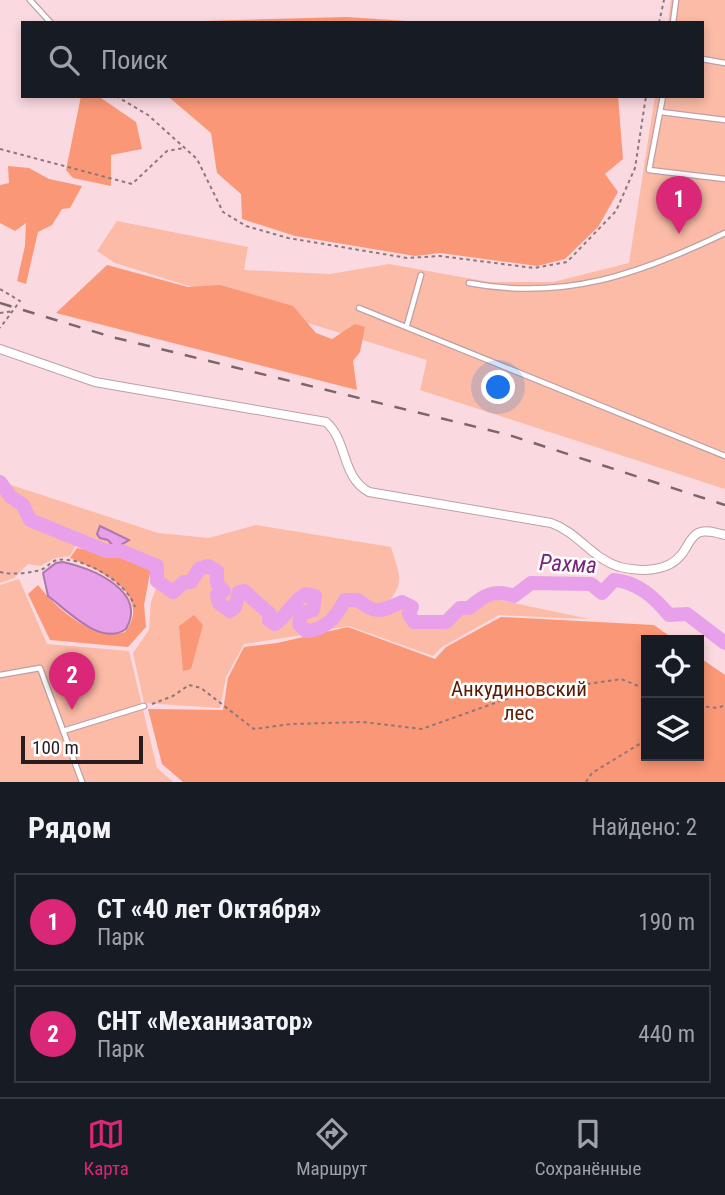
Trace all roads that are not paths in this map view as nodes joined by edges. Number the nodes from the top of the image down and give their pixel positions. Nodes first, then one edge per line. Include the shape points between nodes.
1 (30, 0) edge
2 (676, 0) edge
3 (49, 21) edge
4 (673, 21) edge
5 (704, 59) edge
6 (725, 63) edge
7 (663, 98) edge
8 (661, 112) junction
9 (725, 120) edge
10 (725, 179) edge
11 (725, 233) edge
12 (421, 275) dead end
13 (469, 283) dead end
14 (359, 308) dead end
15 (407, 326) junction
16 (0, 349) edge
17 (725, 456) edge
18 (725, 535) edge
19 (0, 675) edge
20 (144, 706) road end
21 (62, 731) junction
22 (82, 782) edge

1 - 3 lane
2 - 4 lane
5 - 6 lane
7 - 8 lane
8 - 9 lane
8 - 10 lane via 649,170
11 - 13 lane via 623,274 570,288 502,289
12 - 15 lane
14 - 15 lane
15 - 17 lane
16 - 18 street via 95,382 326,422 336,433 352,478 369,492 551,523 569,529 591,551 618,567 662,568 680,556 695,534
19 - 21 lane via 40,668
20 - 21 lane
21 - 22 lane

